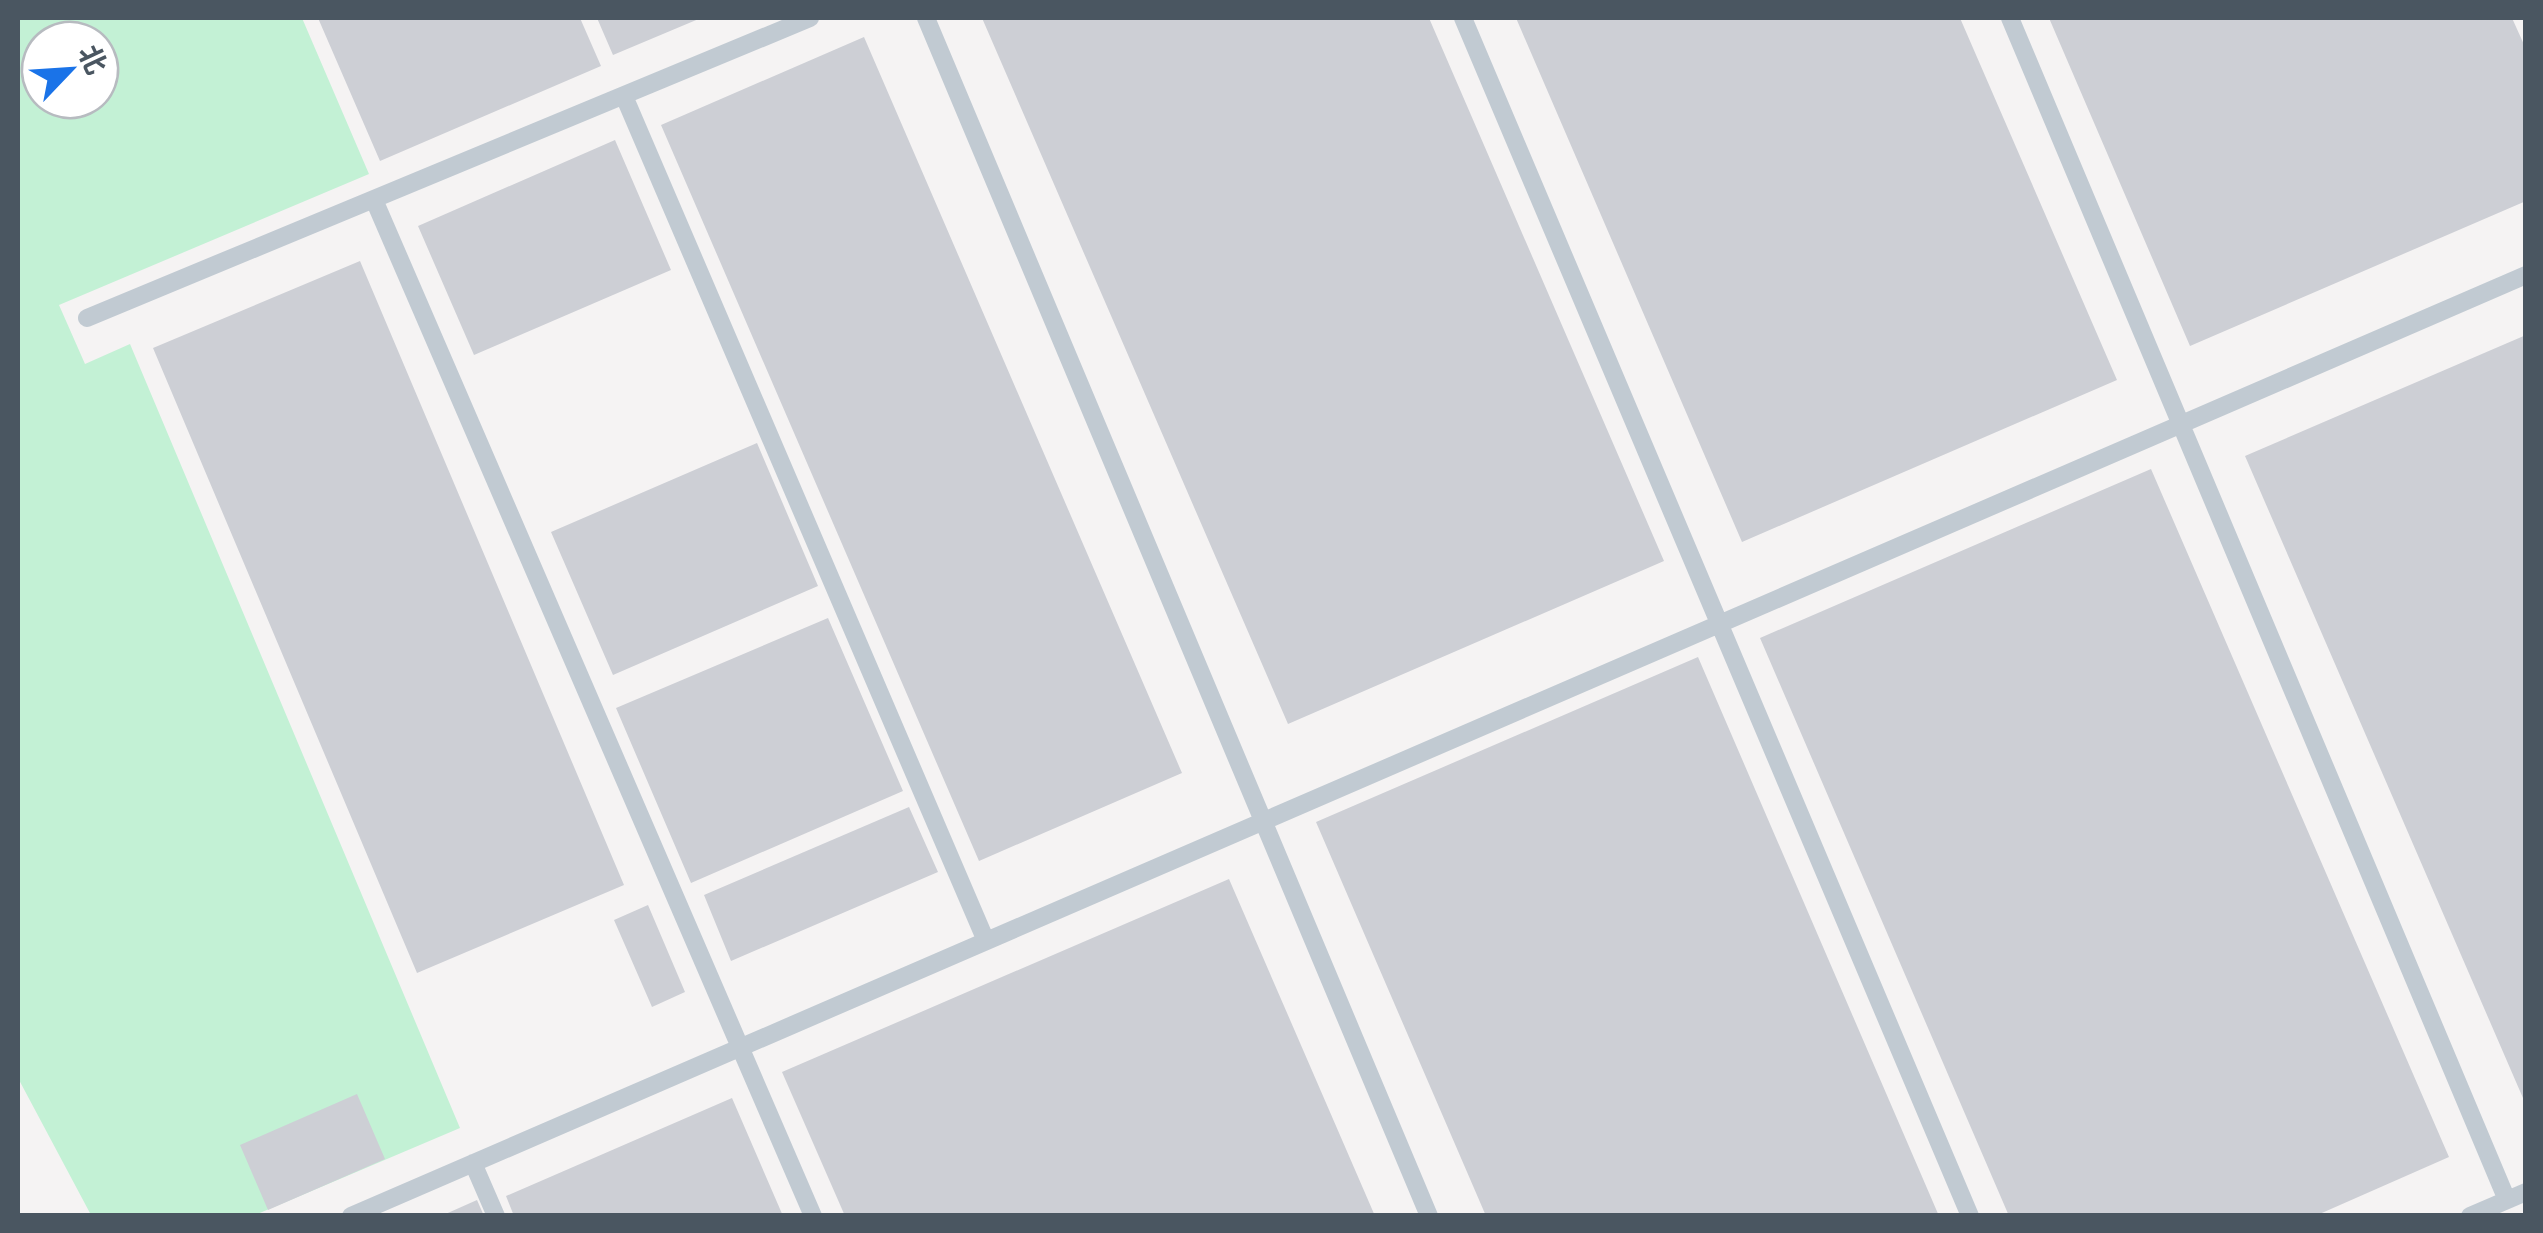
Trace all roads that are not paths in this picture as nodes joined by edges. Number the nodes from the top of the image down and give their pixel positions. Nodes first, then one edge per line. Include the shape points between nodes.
1 (810, 18) edge
2 (926, 18) edge
3 (1463, 18) edge
4 (2010, 18) edge
5 (624, 96) junction
6 (374, 202) junction
7 (2526, 275) edge
8 (86, 318) dead end
9 (2182, 424) junction
10 (1719, 624) junction
11 (1263, 821) junction
12 (986, 941) junction
13 (740, 1047) junction
14 (473, 1163) junction
15 (2526, 1192) edge
16 (2507, 1200) junction
17 (351, 1216) edge
18 (496, 1216) edge
19 (812, 1216) edge
20 (1429, 1216) edge
21 (1970, 1216) edge
22 (2470, 1216) edge

1 - 5 lane
2 - 11 lane
3 - 10 lane
4 - 9 lane
5 - 6 lane
5 - 12 lane
6 - 8 lane
6 - 13 lane
7 - 9 lane
9 - 10 lane
9 - 16 lane
10 - 11 lane
10 - 21 lane
11 - 12 lane
11 - 20 lane
12 - 13 lane
13 - 14 lane
13 - 19 lane
14 - 17 lane
14 - 18 lane
15 - 16 lane
16 - 22 lane

